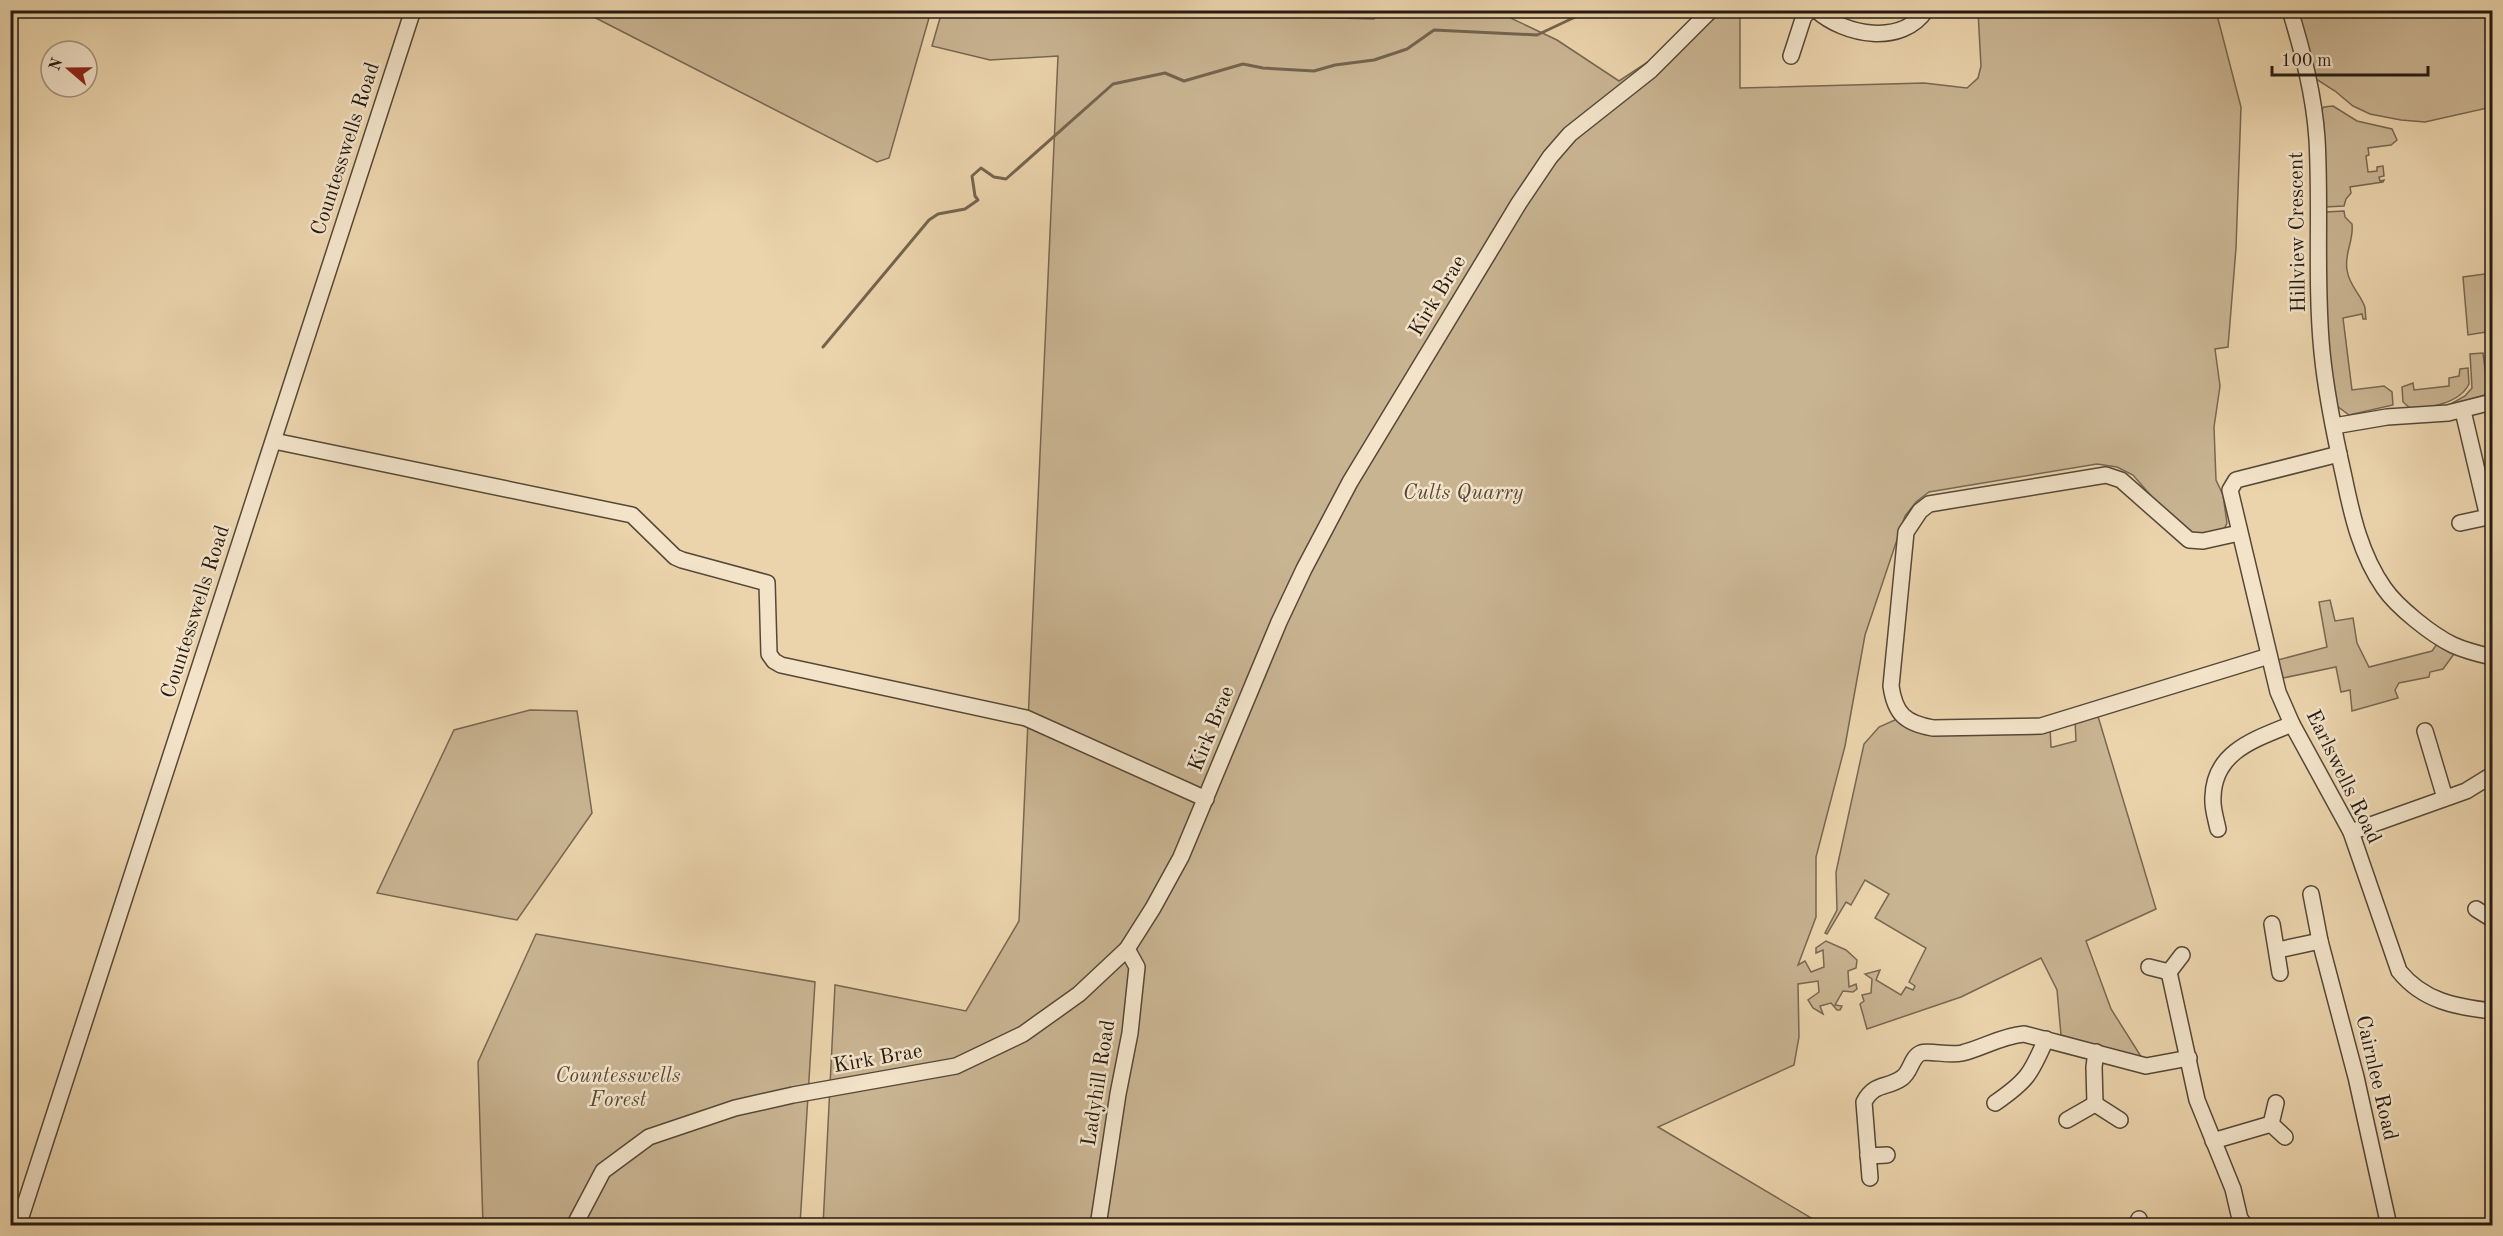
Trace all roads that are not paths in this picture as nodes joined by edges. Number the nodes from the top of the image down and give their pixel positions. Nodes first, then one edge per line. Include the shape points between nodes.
1 (413, 10) edge
2 (1711, 10) edge
3 (1811, 10) edge
4 (1816, 10) edge
5 (1926, 10) edge
6 (2290, 10) edge
7 (1791, 56) dead end
8 (2493, 402) edge
9 (2463, 411) junction
10 (2334, 426) junction
11 (274, 441) junction
12 (2339, 454) junction
13 (2460, 523) dead end
14 (2239, 533) junction
15 (2269, 656) junction
16 (2493, 657) edge
17 (2292, 724) junction
18 (2425, 731) dead end
19 (2493, 775) edge
20 (2445, 798) junction
21 (1206, 799) junction
22 (2218, 829) dead end
23 (2351, 832) junction
24 (2311, 894) dead end
25 (2476, 909) dead end
26 (2493, 919) edge
27 (2272, 924) dead end
28 (2320, 941) junction
29 (1127, 949) junction
30 (2278, 950) junction
31 (2182, 954) dead end
32 (2149, 967) dead end
33 (2169, 972) junction
34 (2280, 973) dead end
35 (2493, 1011) edge
36 (2046, 1039) junction
37 (2096, 1052) junction
38 (2189, 1058) junction
39 (1995, 1103) dead end
40 (2276, 1103) dead end
41 (2094, 1104) junction
42 (2067, 1120) dead end
43 (2120, 1120) dead end
44 (2271, 1124) junction
45 (2285, 1137) dead end
46 (2213, 1141) junction
47 (1887, 1155) dead end
48 (1868, 1156) junction
49 (1870, 1178) dead end
50 (18, 1226) edge
51 (574, 1226) edge
52 (1098, 1226) edge
53 (2246, 1226) edge
54 (2389, 1226) edge

1 - 11 street, Countesswells Road
2 - 21 street, Kirk Brae via 1651,70 1570,134 1519,203 1350,482 1304,569
3 - 7 street via 1804,16
4 - 5 street via 1827,20 1874,33 1896,33 1920,19
6 - 10 street, Hillview Crescent via 2312,96 2317,139 2322,353
8 - 9 street
9 - 10 street
9 - 13 street via 2488,517
10 - 12 street, Hillview Crescent
11 - 21 street via 632,515 675,557 766,583 769,654 781,665 1026,718
11 - 50 street, Countesswells Road
12 - 14 street, Earlswells Road via 2236,480 2230,490
12 - 16 street, Hillview Crescent via 2354,523 2384,589 2435,634 2453,645
14 - 15 street, Earlswells Road
14 - 15 street via 2189,540 2121,480 2106,475 1929,504 1906,532 1893,698 1897,710 1906,718 1933,728 2041,726
15 - 17 street, Earlswells Road via 2278,692
17 - 22 street via 2248,742 2228,756 2213,788
17 - 23 street, Earlswells Road
18 - 20 street
19 - 20 street
20 - 23 street
21 - 29 street, Kirk Brae via 1181,856
23 - 35 street, Earlswells Road via 2404,977 2420,991 2446,1004
24 - 28 street, Cairnlee Road
25 - 26 street
27 - 30 street
28 - 30 street
28 - 54 street, Cairnlee Road
29 - 51 street, Kirk Brae via 1079,994 1023,1034 956,1066 735,1108 649,1137 603,1172
29 - 52 street, Ladyhill Road via 1137,967
30 - 34 street
31 - 33 street
32 - 33 street
33 - 38 street
36 - 37 street
36 - 39 street via 2022,1085
36 - 48 street via 2011,1035 1963,1053 1924,1051 1916,1056 1902,1078 1877,1087 1864,1102
37 - 38 street via 2146,1066
37 - 41 street
38 - 46 street via 2196,1096
40 - 44 street
41 - 42 street
41 - 43 street
44 - 45 street
44 - 46 street
46 - 53 street via 2234,1189 2240,1219
47 - 48 street
48 - 49 street

